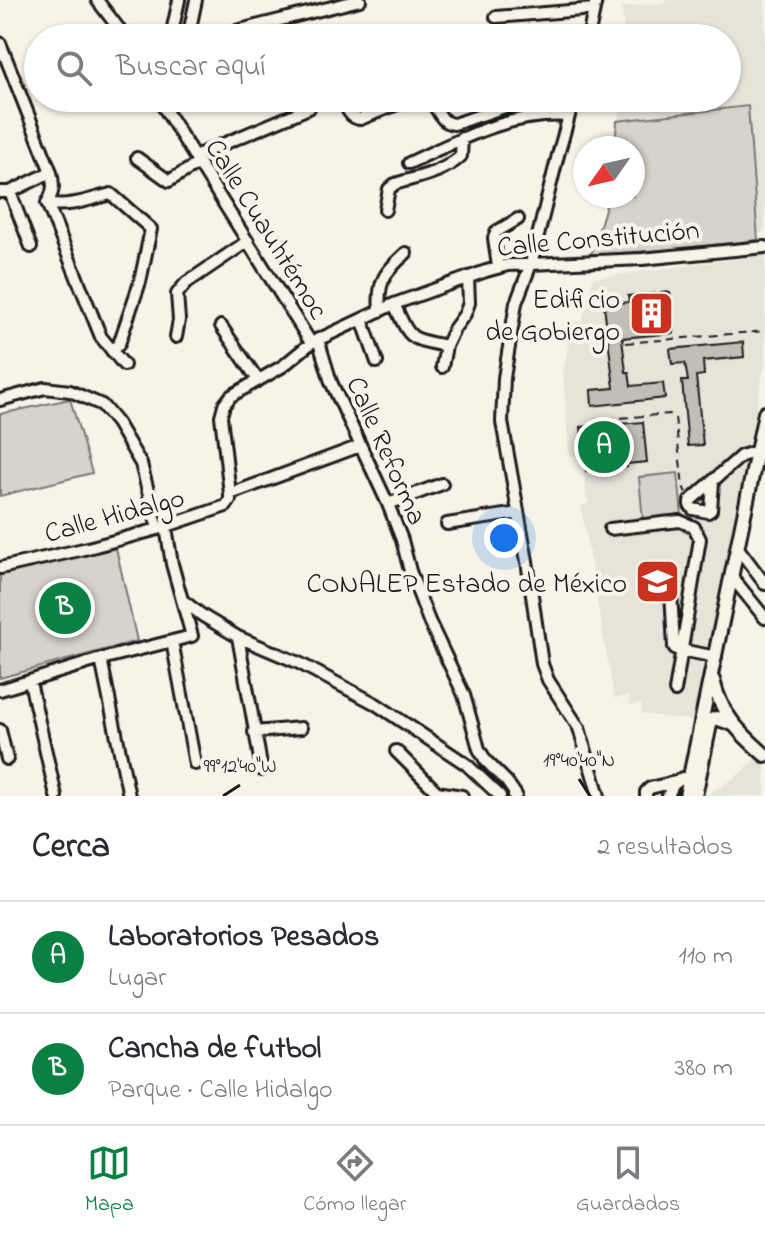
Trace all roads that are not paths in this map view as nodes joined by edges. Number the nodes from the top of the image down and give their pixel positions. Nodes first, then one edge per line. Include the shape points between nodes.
1 (97, 0) edge
2 (179, 0) edge
3 (196, 0) edge
4 (360, 0) edge
5 (595, 4) edge
6 (321, 5) edge
7 (496, 17) dead end
8 (115, 24) edge
9 (174, 24) edge
10 (191, 24) edge
11 (257, 24) edge
12 (591, 24) edge
13 (0, 43) edge
14 (24, 104) edge
15 (27, 112) edge
16 (167, 112) edge
17 (300, 112) edge
18 (349, 112) edge
19 (377, 112) edge
20 (439, 112) edge
21 (490, 112) edge
22 (570, 112) edge
23 (569, 116) junction
24 (462, 138) junction
25 (137, 158) dead end
26 (197, 160) junction
27 (409, 163) dead end
28 (51, 172) junction
29 (5, 192) edge
30 (47, 203) junction
31 (385, 210) dead end
32 (518, 219) dead end
33 (248, 241) junction
34 (31, 247) dead end
35 (765, 247) edge
36 (406, 253) dead end
37 (531, 264) junction
38 (498, 267) junction
39 (468, 277) junction
40 (394, 304) junction
41 (380, 311) junction
42 (362, 319) junction
43 (221, 326) dead end
44 (176, 337) dead end
45 (314, 341) junction
46 (446, 346) junction
47 (112, 351) junction
48 (377, 362) dead end
49 (124, 365) dead end
50 (442, 367) dead end
51 (258, 380) junction
52 (0, 400) edge
53 (765, 413) edge
54 (360, 446) junction
55 (761, 450) edge
56 (713, 482) junction
57 (442, 484) dead end
58 (230, 494) junction
59 (388, 504) junction
60 (518, 513) junction
61 (447, 524) dead end
62 (162, 528) junction
63 (610, 529) dead end
64 (738, 548) junction
65 (0, 568) edge
66 (732, 577) junction
67 (765, 584) edge
68 (671, 591) dead end
69 (182, 600) junction
70 (765, 618) edge
71 (238, 637) junction
72 (172, 641) junction
73 (683, 651) junction
74 (716, 657) junction
75 (101, 659) junction
76 (712, 677) junction
77 (30, 682) junction
78 (0, 690) edge
79 (675, 691) dead end
80 (733, 724) junction
81 (301, 728) dead end
82 (0, 730) edge
83 (254, 732) junction
84 (396, 751) dead end
85 (764, 753) edge
86 (7, 759) dead end
87 (195, 764) dead end
88 (262, 770) dead end
89 (695, 779) junction
90 (677, 782) junction
91 (56, 796) edge
92 (129, 796) edge
93 (462, 796) edge
94 (500, 796) edge
95 (515, 796) edge
96 (599, 796) edge
97 (646, 796) edge
98 (668, 796) edge
99 (686, 796) edge
100 (695, 796) edge

1 - 8 street
2 - 9 street
3 - 10 street
4 - 6 street
5 - 7 street
5 - 12 street
6 - 11 street
13 - 14 street
15 - 28 street
16 - 26 street, Calle Cuauhtémoc
17 - 26 street
18 - 19 street via 360,119
20 - 21 street via 443,121 454,124
22 - 23 street
23 - 24 street via 531,116
23 - 37 street
24 - 27 street
24 - 31 street via 461,156 453,163 389,189
25 - 26 street via 169,181
26 - 33 street, Calle Cuauhtémoc
28 - 29 street
28 - 30 street via 53,194
29 - 34 street
30 - 47 street via 101,337
30 - 47 street via 59,206 111,194 151,229 140,282
32 - 38 street via 496,232
33 - 44 street via 177,294
33 - 45 street, Calle Cuauhtémoc
35 - 37 street, Calle Constitución
36 - 41 street via 381,282
37 - 38 street, Calle Constitución
37 - 60 street via 516,303 504,378 502,422
38 - 39 street, Calle Constitución
39 - 40 street, Calle Constitución
39 - 46 street via 469,303
40 - 41 street, Calle Constitución
40 - 46 street via 414,339
41 - 42 street, Calle Constitución
42 - 45 street, Calle Constitución
42 - 48 street
43 - 51 street
45 - 51 street, Calle Constitución
45 - 54 street, Calle Reforma
46 - 50 street
47 - 49 street
51 - 58 street, Calle Constitución via 231,396 221,416
52 - 62 street via 45,388 70,391 102,405 141,464
53 - 55 main road
54 - 58 street, Calle Hidalgo
54 - 59 street, Calle Reforma
55 - 56 street via 741,456
55 - 64 main road
56 - 56 street via 711,510 693,509 690,501
57 - 59 street
58 - 62 street, Calle Hidalgo via 219,510
59 - 95 street, Calle Reforma via 429,621 464,695 479,749
60 - 61 street
60 - 96 street via 542,664 579,728
62 - 65 street, Calle Hidalgo
62 - 69 street
63 - 73 street via 680,521 694,527 700,539
64 - 66 main road
64 - 67 street
66 - 70 street
66 - 74 main road
68 - 73 street via 674,647
69 - 71 street
69 - 72 street via 192,636
71 - 83 street
71 - 94 street via 376,704 466,764
72 - 75 street
72 - 87 street
73 - 74 street
73 - 79 street
74 - 76 main road
75 - 77 street
75 - 92 street
76 - 80 main road via 717,698
76 - 89 main road
77 - 78 street
77 - 91 street
80 - 85 main road
80 - 89 main road via 711,720
81 - 83 street
82 - 86 street
83 - 88 street
84 - 93 street via 437,792
89 - 90 street
89 - 99 main road
89 - 100 main road
90 - 97 street via 650,788
90 - 98 street

